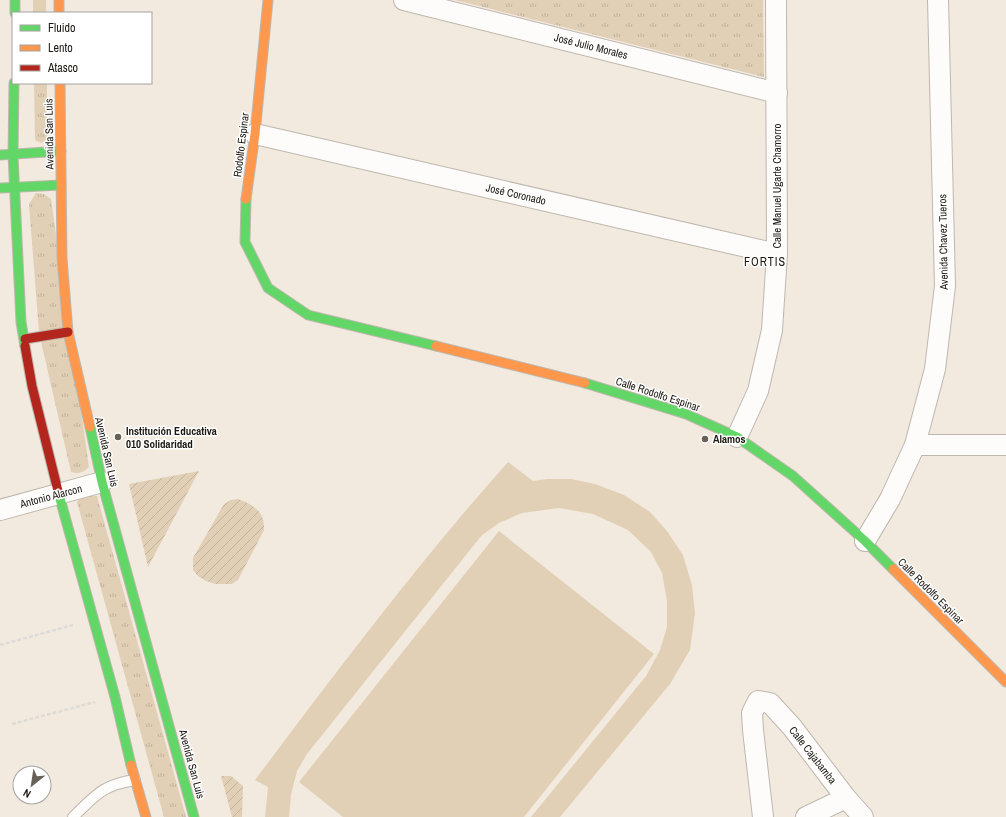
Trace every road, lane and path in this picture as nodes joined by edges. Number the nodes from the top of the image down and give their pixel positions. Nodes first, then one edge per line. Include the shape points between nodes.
1 (15, 0) edge
2 (59, 0) edge
3 (268, 0) edge
4 (404, 0) edge
5 (776, 0) edge
6 (938, 0) edge
7 (15, 12) edge
8 (59, 12) edge
9 (14, 84) edge
10 (60, 84) edge
11 (777, 93) junction
12 (255, 134) junction
13 (61, 150) junction
14 (0, 155) edge
15 (13, 155) junction
16 (61, 185) junction
17 (0, 188) edge
18 (15, 188) junction
19 (777, 254) junction
20 (268, 288) joint
21 (68, 332) junction
22 (25, 339) junction
23 (737, 438) junction
24 (916, 445) junction
25 (1006, 445) edge
26 (102, 482) junction
27 (59, 494) junction
28 (0, 510) edge
29 (865, 541) junction
30 (94, 619) junction
31 (0, 645) edge
32 (1006, 682) edge
33 (115, 697) junction
34 (12, 724) dead end
35 (135, 780) junction
36 (846, 798) junction
37 (73, 817) edge
38 (146, 817) edge
39 (194, 817) edge
40 (763, 817) edge
41 (806, 817) edge
42 (863, 817) edge

1 - 7 main road
2 - 8 main road
3 - 12 main road, Rodolfo Espinar
4 - 11 street, José Julio Morales
5 - 11 street, Calle Manuel Ugarte Chamorro
6 - 24 street, Avenida Chavez Tueros via 945,286 935,369
9 - 15 main road via 10,111
10 - 13 main road, Avenida San Luis
11 - 19 street, Calle Manuel Ugarte Chamorro
12 - 19 street, José Coronado
12 - 20 main road, Rodolfo Espinar via 246,196 246,242
13 - 15 main road
13 - 16 main road, Avenida San Luis
14 - 15 main road
15 - 18 main road
16 - 18 main road
16 - 21 main road, Avenida San Luis via 62,258
17 - 18 main road
18 - 22 main road via 21,322
19 - 23 street, Calle Manuel Ugarte Chamorro via 772,330 758,391
20 - 23 main road, Calle Rodolfo Espinar via 308,315 568,378 686,414
21 - 22 main road
21 - 26 main road, Avenida San Luis
22 - 27 main road via 32,386
23 - 29 main road, Calle Rodolfo Espinar via 793,476
24 - 25 street
24 - 29 street, Avenida Chavez Tueros via 890,499
26 - 27 street, Antonio Alarcon
26 - 39 main road, Avenida San Luis
27 - 28 street, Antonio Alarcon
27 - 30 main road
29 - 32 main road, Calle Rodolfo Espinar
30 - 31 path
30 - 33 main road
33 - 34 path
33 - 35 main road
35 - 37 lane via 105,788
35 - 38 main road
36 - 40 street, Calle Cajabamba via 792,727 770,704 758,701 752,713
36 - 41 street
36 - 42 street, Calle Cajabamba

